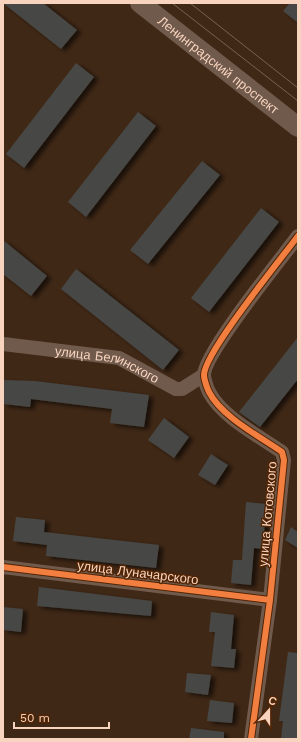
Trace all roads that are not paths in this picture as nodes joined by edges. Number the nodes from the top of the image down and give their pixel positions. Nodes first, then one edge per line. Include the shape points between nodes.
1 (140, 3) edge
2 (298, 127) edge
3 (298, 236) edge
4 (3, 344) edge
5 (204, 375) junction
6 (3, 567) edge
7 (270, 600) junction
8 (251, 739) edge

1 - 2 main road, Ленинградский проспект
3 - 5 street via 225,333 207,364
4 - 5 street, улица Белинского via 119,358 176,389 182,389
5 - 7 street, улица Котовского via 209,392 222,409 282,452 284,460
6 - 7 street, улица Луначарского
7 - 8 street, улица Котовского

